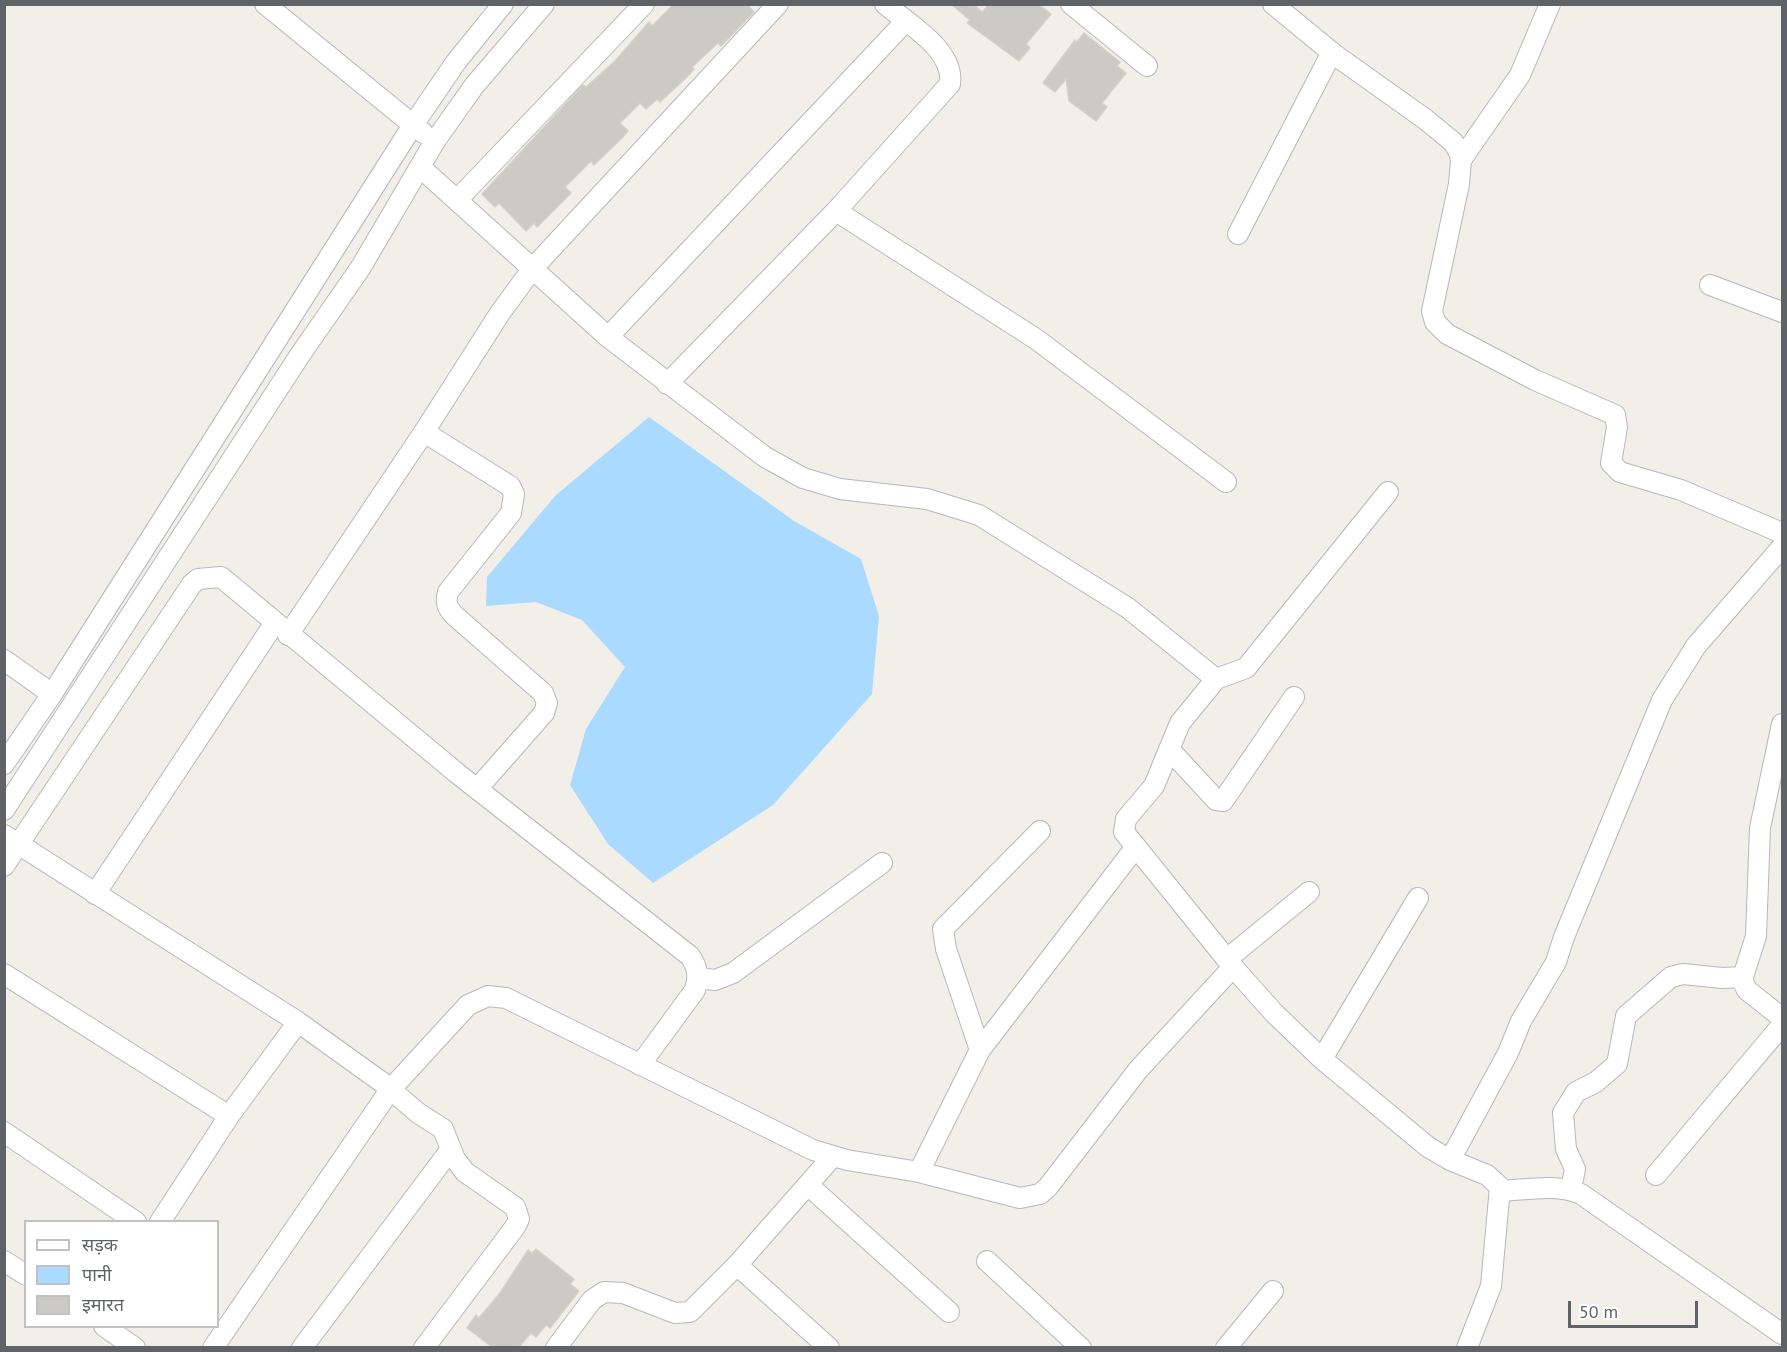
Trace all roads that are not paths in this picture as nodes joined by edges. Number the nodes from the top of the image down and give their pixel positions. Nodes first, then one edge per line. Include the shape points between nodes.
1 (265, 4) edge
2 (503, 4) edge
3 (544, 4) edge
4 (644, 4) edge
5 (778, 4) edge
6 (885, 4) edge
7 (1071, 4) edge
8 (1273, 4) edge
9 (1550, 4) edge
10 (905, 22) junction
11 (1332, 52) junction
12 (1147, 66) dead end
13 (413, 125) junction
14 (435, 141) junction
15 (1461, 160) junction
16 (420, 167) junction
17 (457, 200) junction
18 (836, 211) junction
19 (1238, 234) dead end
20 (533, 268) junction
21 (1710, 285) dead end
22 (1782, 312) edge
23 (608, 337) junction
24 (667, 384) junction
25 (424, 432) junction
26 (1226, 483) dead end
27 (1388, 492) dead end
28 (1782, 533) edge
29 (1782, 547) edge
30 (281, 630) junction
31 (4, 660) edge
32 (1216, 679) junction
33 (52, 694) junction
34 (1294, 697) dead end
35 (1782, 724) edge
36 (1169, 749) junction
37 (4, 764) edge
38 (477, 789) junction
39 (4, 810) edge
40 (1040, 831) dead end
41 (12, 840) edge
42 (1135, 848) junction
43 (882, 863) dead end
44 (4, 866) edge
45 (1309, 892) dead end
46 (95, 894) junction
47 (1418, 898) dead end
48 (1230, 963) junction
49 (4, 974) edge
50 (1743, 976) junction
51 (698, 978) junction
52 (1782, 1018) edge
53 (298, 1022) junction
54 (1782, 1025) edge
55 (980, 1050) junction
56 (1322, 1059) junction
57 (639, 1065) junction
58 (390, 1090) junction
59 (229, 1116) junction
60 (4, 1132) edge
61 (451, 1149) junction
62 (833, 1156) junction
63 (1450, 1160) junction
64 (919, 1172) junction
65 (1656, 1175) dead end
66 (808, 1185) junction
67 (1570, 1189) junction
68 (1500, 1191) junction
69 (135, 1220) edge
70 (161, 1220) edge
71 (4, 1261) edge
72 (987, 1261) dead end
73 (737, 1265) junction
74 (24, 1274) edge
75 (1273, 1292) dead end
76 (949, 1312) dead end
77 (107, 1328) edge
78 (1782, 1334) edge
79 (135, 1347) edge
80 (213, 1347) edge
81 (302, 1347) edge
82 (424, 1347) edge
83 (556, 1347) edge
84 (829, 1347) edge
85 (1081, 1347) edge
86 (1226, 1347) edge
87 (1467, 1347) edge

1 - 13 street
2 - 13 street
3 - 14 street via 474,86
4 - 17 street
5 - 20 street
6 - 10 street
7 - 12 street
8 - 11 street
9 - 15 street via 1520,75
10 - 18 street via 943,55 950,66 950,84
10 - 23 street
11 - 15 street via 1453,142
11 - 19 street
13 - 14 street
13 - 33 street
14 - 16 street
15 - 28 street via 1432,311 1440,329 1498,363 1615,415 1611,463 1620,472 1681,490
16 - 17 street
16 - 39 street via 361,267
17 - 20 street
18 - 24 street
18 - 26 street via 1036,339
20 - 23 street
20 - 25 street
21 - 22 street
23 - 24 street
24 - 32 street via 765,457 803,478 856,492 927,499 980,515 1128,608
25 - 30 street
25 - 38 street via 510,486 514,494 511,513 448,592 447,607 543,693 547,703 543,713
27 - 32 street via 1246,668
29 - 63 street via 1696,646 1662,700 1559,957 1521,1021
30 - 38 street
30 - 41 street via 220,577 198,579
30 - 46 street
31 - 33 street
32 - 36 street via 1180,723
33 - 37 street
34 - 36 street via 1223,801 1216,800
35 - 50 street via 1760,828 1756,936
36 - 42 street via 1154,786 1124,825
38 - 51 street via 690,956
40 - 55 street via 943,929
41 - 44 street
41 - 46 street
42 - 48 street
42 - 55 street
43 - 51 street via 733,973 715,980
45 - 48 street
46 - 53 street
47 - 56 street
48 - 56 street
48 - 64 street via 1138,1070 1040,1194 1005,1196
49 - 59 street
50 - 52 street via 1747,990
50 - 67 street via 1671,977 1626,1016 1617,1064 1596,1082 1576,1092 1563,1113 1566,1149 1575,1169
51 - 57 street via 695,990
53 - 58 street
53 - 59 street
54 - 65 street
55 - 64 street
56 - 63 street via 1404,1129
57 - 58 street via 506,998 488,996 468,1005
57 - 62 street via 791,1140
58 - 61 street via 443,1129
58 - 80 street
59 - 70 street
60 - 69 street
61 - 81 street
61 - 82 street via 465,1172 515,1207 519,1219
62 - 64 street
62 - 66 street
63 - 68 street via 1496,1180
66 - 73 street
66 - 76 street
67 - 68 street
67 - 78 street via 1650,1240
68 - 87 street via 1491,1286
71 - 74 street
72 - 85 street
73 - 83 street via 699,1305 682,1314 623,1293 604,1292 592,1300
73 - 84 street
75 - 86 street
77 - 79 street

